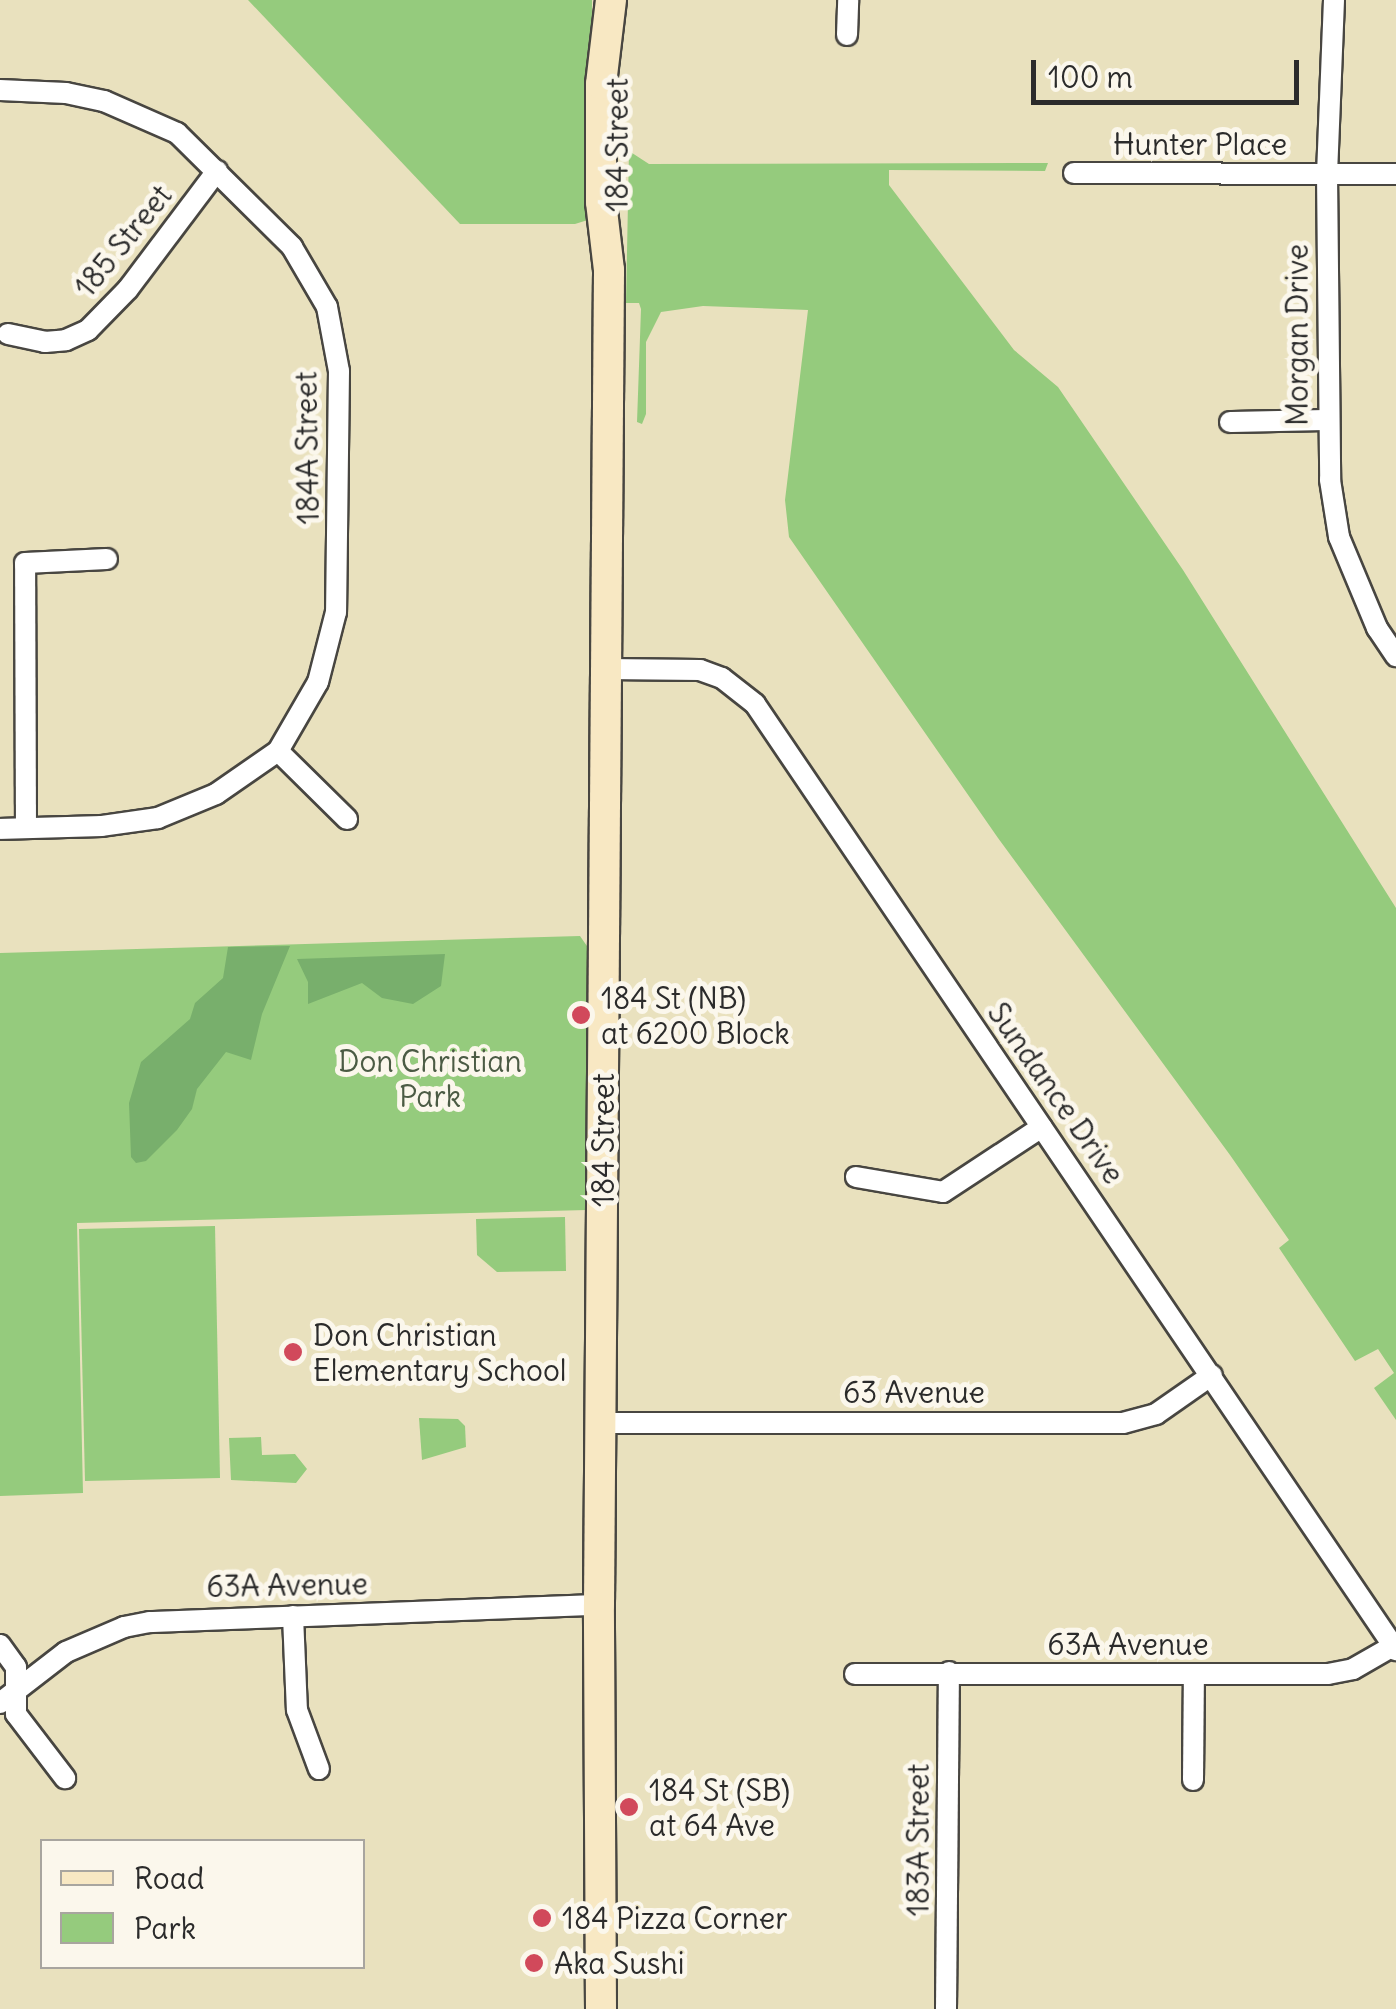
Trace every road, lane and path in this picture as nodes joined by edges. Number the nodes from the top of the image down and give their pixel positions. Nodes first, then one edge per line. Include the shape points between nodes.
1 (848, 0) edge
2 (1334, 0) edge
3 (610, 10) edge
4 (848, 35) dead end
5 (0, 90) edge
6 (217, 172) junction
7 (1074, 173) dead end
8 (1327, 174) junction
9 (1396, 174) edge
10 (8, 334) dead end
11 (1326, 420) junction
12 (1230, 422) dead end
13 (106, 559) dead end
14 (1396, 656) edge
15 (606, 669) junction
16 (278, 751) junction
17 (347, 819) dead end
18 (26, 828) junction
19 (0, 829) edge
20 (1042, 1127) junction
21 (856, 1177) dead end
22 (1212, 1375) junction
23 (602, 1422) junction
24 (599, 1605) junction
25 (293, 1616) junction
26 (0, 1645) edge
27 (1395, 1648) edge
28 (949, 1672) junction
29 (856, 1674) dead end
30 (1194, 1674) junction
31 (8, 1696) edge
32 (319, 1769) dead end
33 (65, 1778) dead end
34 (1192, 1780) dead end
35 (601, 2009) edge
36 (946, 2009) edge

1 - 4 street
2 - 8 street, Morgan Drive
3 - 15 main road, 184 Street via 600,202 609,270
5 - 6 street, 184A Street via 66,93 140,114 177,133
6 - 10 street, 185 Street via 128,289 88,330 45,342
6 - 16 street, 184A Street via 292,247 327,308 339,371 333,630 318,682
7 - 8 street, Hunter Place
8 - 9 street, Hunter Place
8 - 11 street, Morgan Drive
11 - 12 street
11 - 14 street, Morgan Drive via 1339,537 1377,628
13 - 18 street via 25,563
15 - 20 street, Sundance Drive via 700,670 745,694
15 - 23 main road, 184 Street
16 - 17 street
16 - 18 street via 216,794 158,818
18 - 19 street
20 - 21 street via 943,1192
20 - 22 street, Sundance Drive
22 - 23 street, 63 Avenue via 1156,1414 1123,1423
22 - 27 street, Sundance Drive
23 - 24 main road, 184 Street
24 - 25 street, 63A Avenue
24 - 35 main road, 184 Street
25 - 31 street, 63A Avenue via 174,1618 124,1627 66,1652
25 - 32 street via 297,1710
26 - 31 street via 16,1667
27 - 30 street, 63A Avenue via 1341,1672
28 - 29 street, 63A Avenue
28 - 30 street, 63A Avenue
28 - 36 street, 183A Street
30 - 34 street
31 - 33 street

